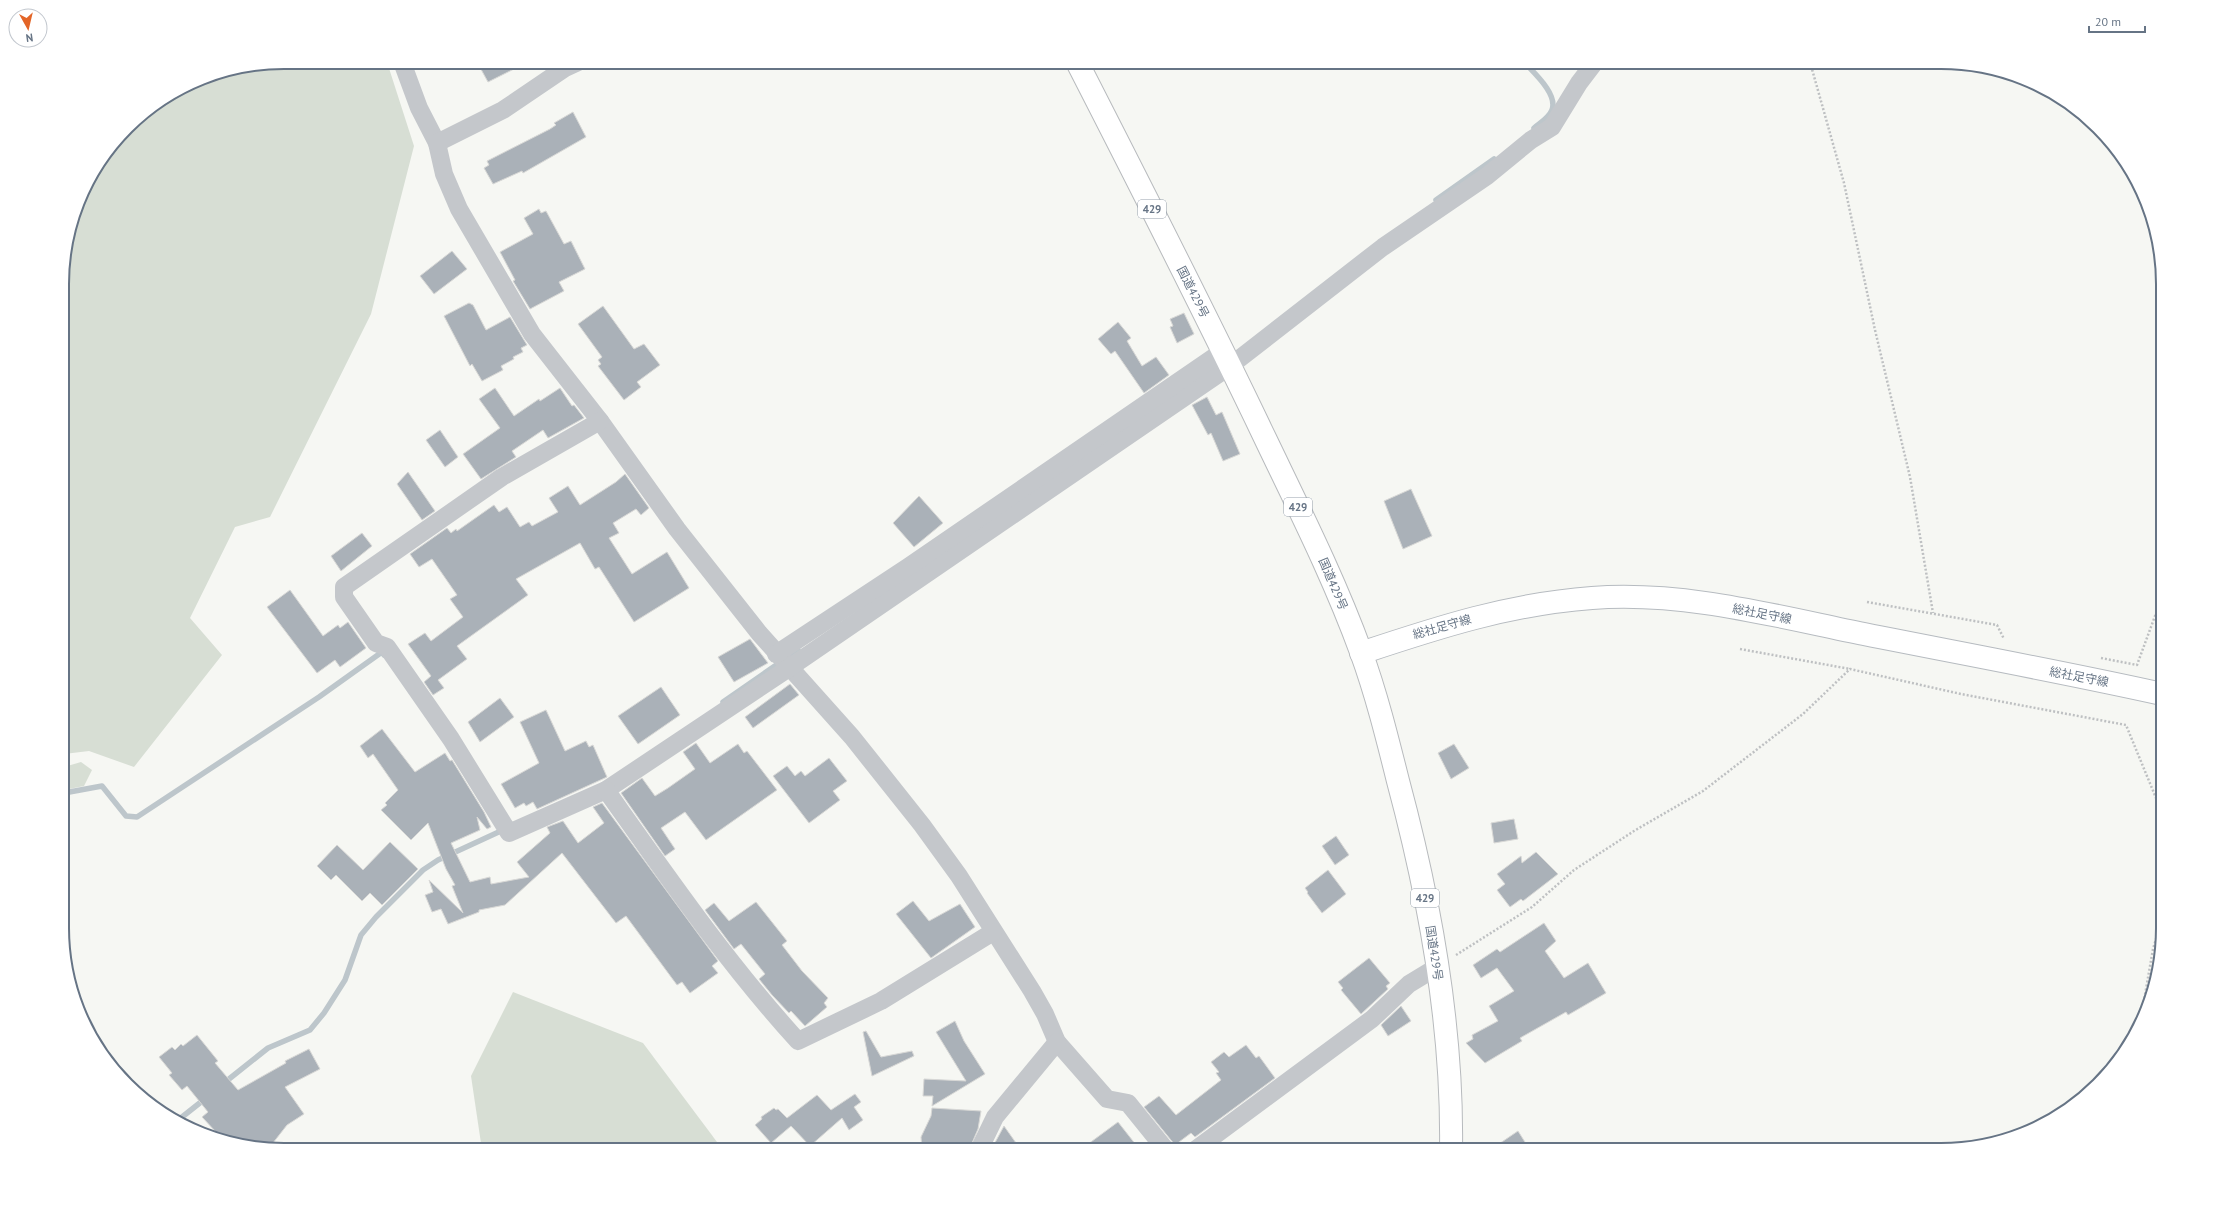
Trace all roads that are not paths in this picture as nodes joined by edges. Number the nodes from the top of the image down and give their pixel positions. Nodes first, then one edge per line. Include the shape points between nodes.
1 (405, 69) edge
2 (564, 69) edge
3 (1081, 69) edge
4 (1590, 69) edge
5 (437, 143) junction
6 (1227, 359) junction
7 (600, 421) junction
8 (1361, 653) junction
9 (782, 661) junction
10 (2156, 693) edge
11 (606, 790) junction
12 (993, 932) junction
13 (1437, 967) junction
14 (1057, 1042) junction
15 (983, 1143) edge
16 (1160, 1143) edge
17 (1204, 1143) edge
18 (1451, 1143) edge

1 - 5 street via 419,108
2 - 5 street via 503,110
3 - 6 main road, 国道429号 / 429
4 - 6 street via 1552,127 1531,140 1487,176
5 - 7 street via 444,174 459,209 528,328
6 - 8 main road, 国道429号 / 429 via 1326,564
6 - 9 street via 908,567
7 - 9 street via 677,529
7 - 11 street via 502,477 344,587 344,598 376,643 386,647 447,732 509,834
8 - 10 main road, 総社足守線 via 1433,629 1512,608 1593,598 1665,598 1749,611
8 - 13 main road, 国道429号 / 429 via 1386,732 1407,815
9 - 11 street
9 - 12 street via 852,737 922,825 959,876
11 - 12 street via 690,908 773,1014 798,1041 881,1001
12 - 14 street via 1032,991
13 - 17 street via 1409,984 1366,1024
13 - 18 main road, 国道429号 / 429 via 1447,1042
14 - 15 street via 996,1117
14 - 16 street via 1107,1099 1128,1103

